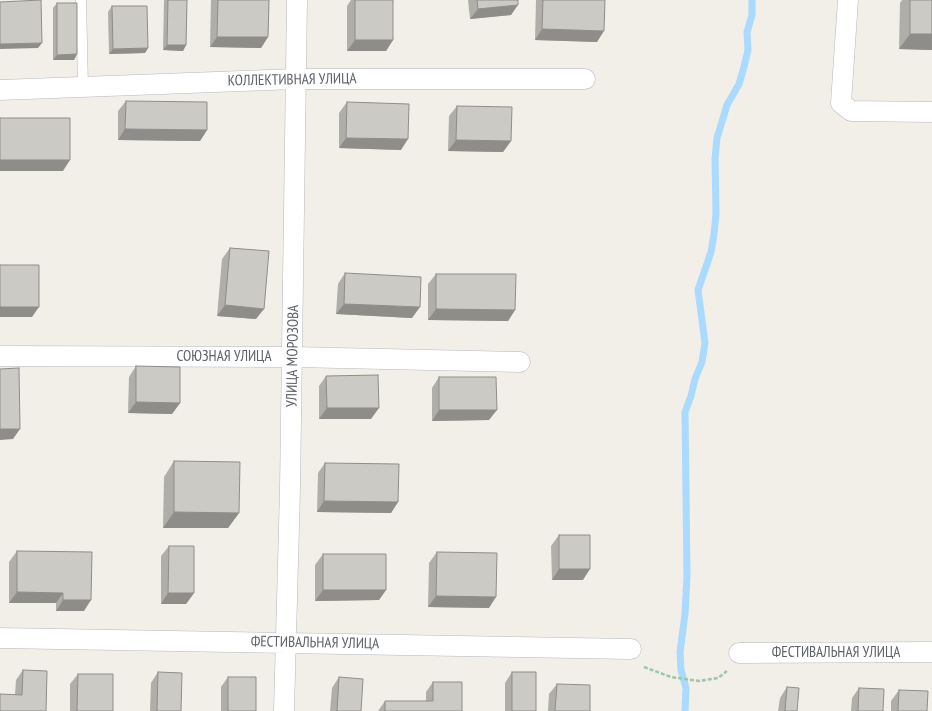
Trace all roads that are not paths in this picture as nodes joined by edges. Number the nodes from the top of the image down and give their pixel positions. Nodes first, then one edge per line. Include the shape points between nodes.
1 (81, 0) edge
2 (297, 0) edge
3 (848, 0) edge
4 (296, 79) junction
5 (585, 79) dead end
6 (83, 87) junction
7 (0, 90) edge
8 (932, 112) edge
9 (0, 356) edge
10 (293, 357) junction
11 (520, 362) dead end
12 (0, 638) edge
13 (287, 642) junction
14 (631, 650) road end
15 (932, 652) edge
16 (739, 653) road end
17 (284, 711) edge

1 - 6 lane
2 - 4 street, УЛИЦА МОРОЗОВА
3 - 8 street via 841,103 851,111
4 - 5 street, КОЛЛЕКТИВНАЯ УЛИЦА
4 - 6 street, КОЛЛЕКТИВНАЯ УЛИЦА
4 - 10 street, УЛИЦА МОРОЗОВА
6 - 7 street, КОЛЛЕКТИВНАЯ УЛИЦА
9 - 10 street, СОЮЗНАЯ УЛИЦА
10 - 11 street, СОЮЗНАЯ УЛИЦА
10 - 13 street, УЛИЦА МОРОЗОВА
12 - 13 street, ФЕСТИВАЛЬНАЯ УЛИЦА
13 - 14 street, ФЕСТИВАЛЬНАЯ УЛИЦА
13 - 17 street, УЛИЦА МОРОЗОВА
15 - 16 street, ФЕСТИВАЛЬНАЯ УЛИЦА

